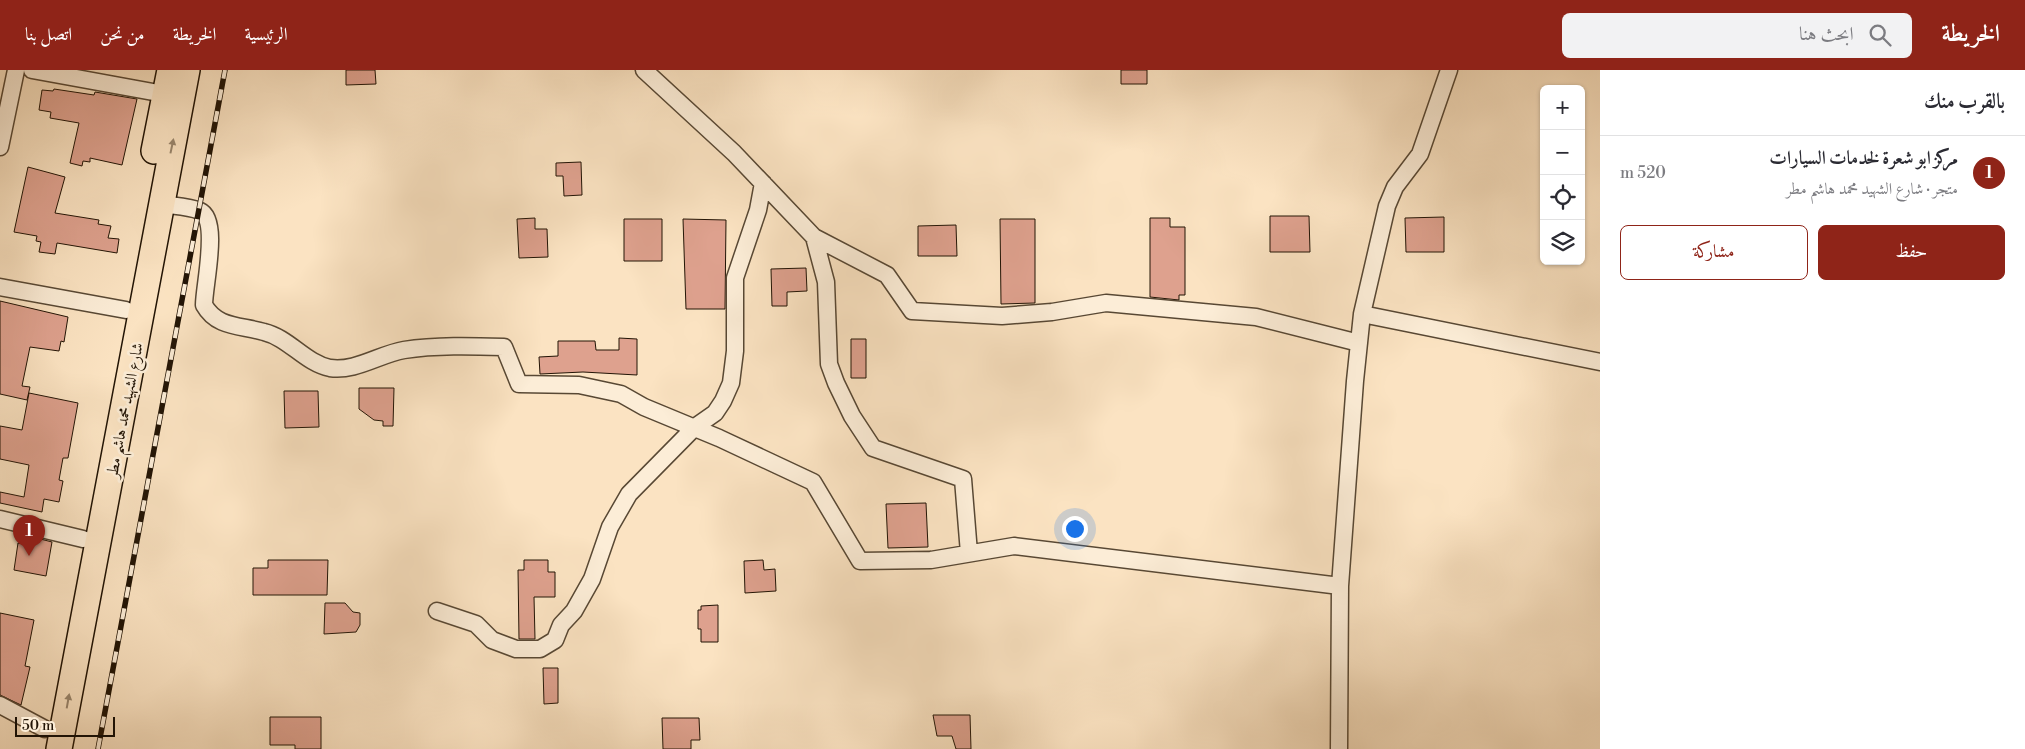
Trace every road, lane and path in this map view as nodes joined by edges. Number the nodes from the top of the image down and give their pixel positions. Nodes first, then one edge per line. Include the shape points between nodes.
1 (16, 70) edge
2 (32, 70) edge
3 (170, 70) edge
4 (187, 70) edge
5 (644, 70) edge
6 (1449, 70) edge
7 (174, 96) junction
8 (0, 147) edge
9 (763, 183) junction
10 (161, 204) junction
11 (814, 236) junction
12 (0, 287) edge
13 (126, 310) junction
14 (1362, 314) junction
15 (1359, 343) junction
16 (1600, 362) edge
17 (695, 427) junction
18 (0, 518) edge
19 (83, 539) junction
20 (969, 554) junction
21 (1340, 586) junction
22 (437, 611) dead end
23 (0, 705) edge
24 (49, 742) edge
25 (1339, 749) edge

1 - 8 street
2 - 7 street
3 - 7 main road, شارع الشهيد محمد هاشم مطر
4 - 7 main road, شارع الشهيد محمد هاشم مطر
5 - 9 street
6 - 14 street via 1420,154 1396,187 1387,206
10 -> 7 main road, شارع الشهيد محمد هاشم مطر
7 - 13 main road, شارع الشهيد محمد هاشم مطر
9 - 11 street
9 - 17 street via 758,210 735,278 736,351 731,383 715,413
10 - 17 street via 199,210 210,225 204,305 211,314 223,324 275,335 320,365 341,368 414,349 504,347 520,384 579,385 621,394
24 -> 10 main road, شارع الشهيد محمد هاشم مطر via 115,462
11 - 15 street via 887,275 912,311 1002,316 1106,303 1256,317
11 - 20 street via 826,282 829,364 852,416 873,448 964,479
12 - 13 street
13 - 19 main road, شارع الشهيد محمد هاشم مطر
14 - 15 street
14 - 16 street
15 - 21 street
17 - 20 street via 813,482 860,561 931,560
17 - 22 street via 621,505 592,579 574,611 561,625 555,640 540,649 516,649 492,640 476,624
18 - 19 street
19 - 24 main road, شارع الشهيد محمد هاشم مطر
20 - 21 street via 1014,546
21 - 25 street
23 - 24 street

